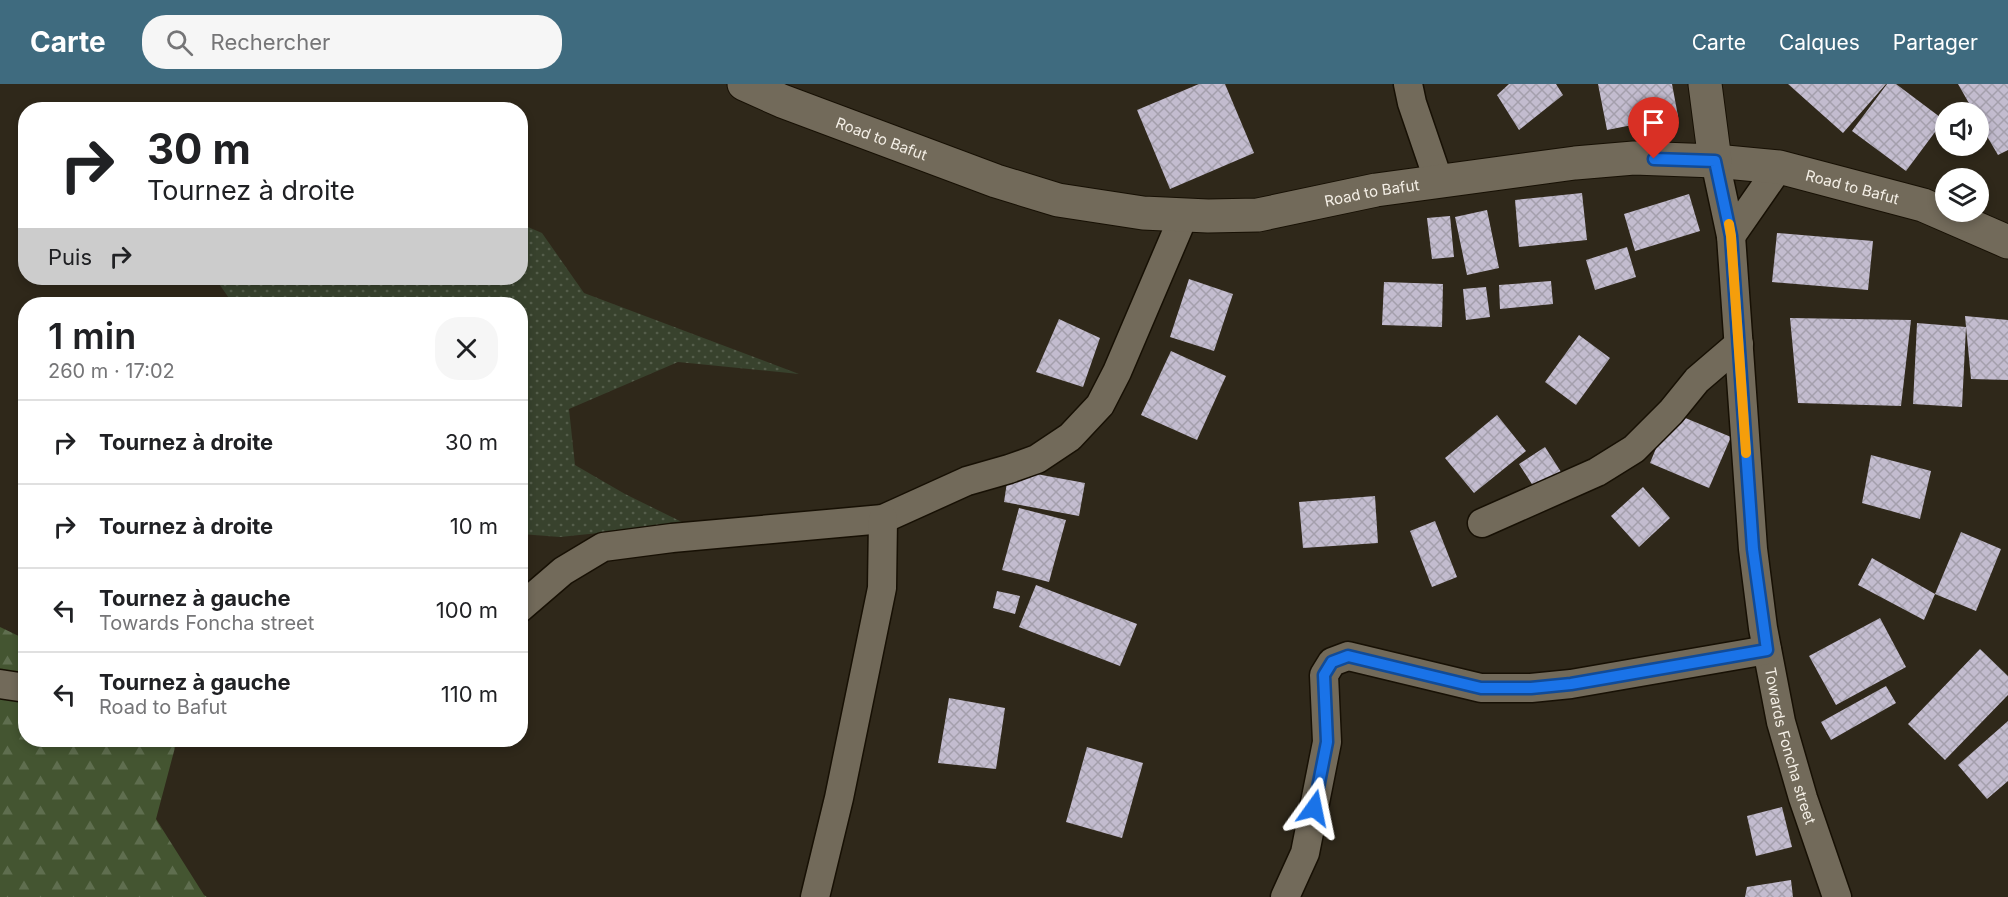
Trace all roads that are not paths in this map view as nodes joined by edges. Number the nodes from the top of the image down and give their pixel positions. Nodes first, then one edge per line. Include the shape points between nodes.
1 (744, 84) edge
2 (1408, 84) edge
3 (1705, 84) edge
4 (1715, 161) junction
5 (1779, 167) junction
6 (1439, 182) junction
7 (1184, 215) junction
8 (1731, 236) junction
9 (2008, 242) edge
10 (1739, 344) junction
11 (883, 519) junction
12 (1482, 523) dead end
13 (528, 601) edge
14 (1767, 650) junction
15 (0, 684) edge
16 (18, 687) edge
17 (815, 897) edge
18 (1285, 897) edge
19 (1837, 897) edge

1 - 7 street, Road to Bafut via 996,181 1058,200
2 - 6 street
3 - 4 street
4 - 5 street, Road to Bafut
4 - 6 street, Road to Bafut via 1634,158
4 - 8 street, Towards Foncha street
5 - 8 street
5 - 9 street, Road to Bafut via 1923,205
6 - 7 street, Road to Bafut via 1376,190 1258,215
7 - 11 street via 1117,372 1100,405 1070,437 1037,459 967,481
8 - 10 street, Towards Foncha street
10 - 12 street via 1697,380 1634,449 1597,472
10 - 14 street, Towards Foncha street via 1753,549
11 - 13 street via 603,547 563,571
11 - 17 street via 880,599 842,788
14 - 18 street via 1531,688 1481,688 1348,656 1332,662 1324,675 1327,742 1305,853
14 - 19 street, Towards Foncha street via 1803,798
15 - 16 street

